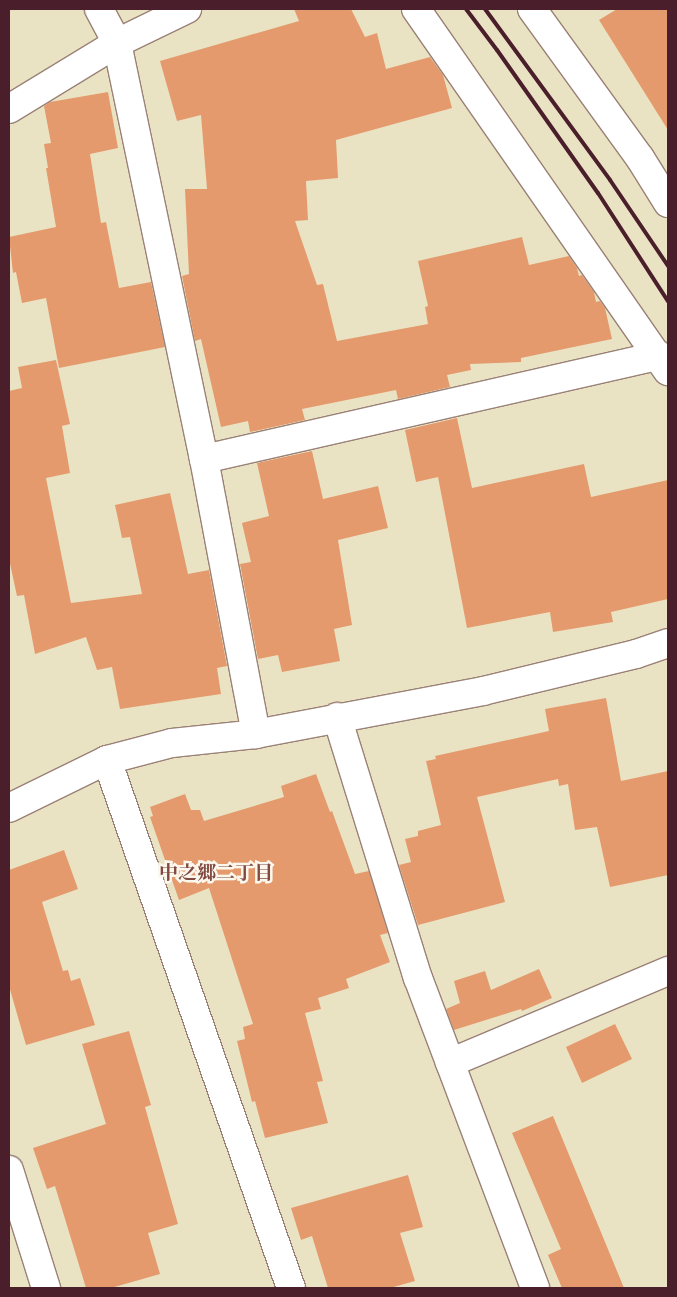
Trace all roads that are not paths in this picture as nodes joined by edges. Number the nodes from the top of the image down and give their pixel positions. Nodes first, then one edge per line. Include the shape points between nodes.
1 (99, 9) edge
2 (186, 9) edge
3 (416, 9) edge
4 (532, 9) edge
5 (117, 43) junction
6 (9, 109) edge
7 (668, 203) edge
8 (663, 363) edge
9 (204, 459) junction
10 (668, 643) edge
11 (337, 717) junction
12 (256, 734) junction
13 (107, 760) junction
14 (9, 808) edge
15 (668, 971) edge
16 (450, 1063) junction
17 (9, 1170) edge
18 (46, 1288) edge
19 (291, 1288) edge
20 (535, 1288) edge

1 - 5 street
2 - 5 street
3 - 8 street
4 - 7 street via 640,158
5 - 6 street
5 - 9 street
8 - 9 street
9 - 12 street
10 - 11 street via 636,654 482,690
11 - 12 street
11 - 16 street via 418,978
12 - 13 street via 172,743
13 - 14 street
13 - 19 street
15 - 16 street
16 - 20 street
17 - 18 street

